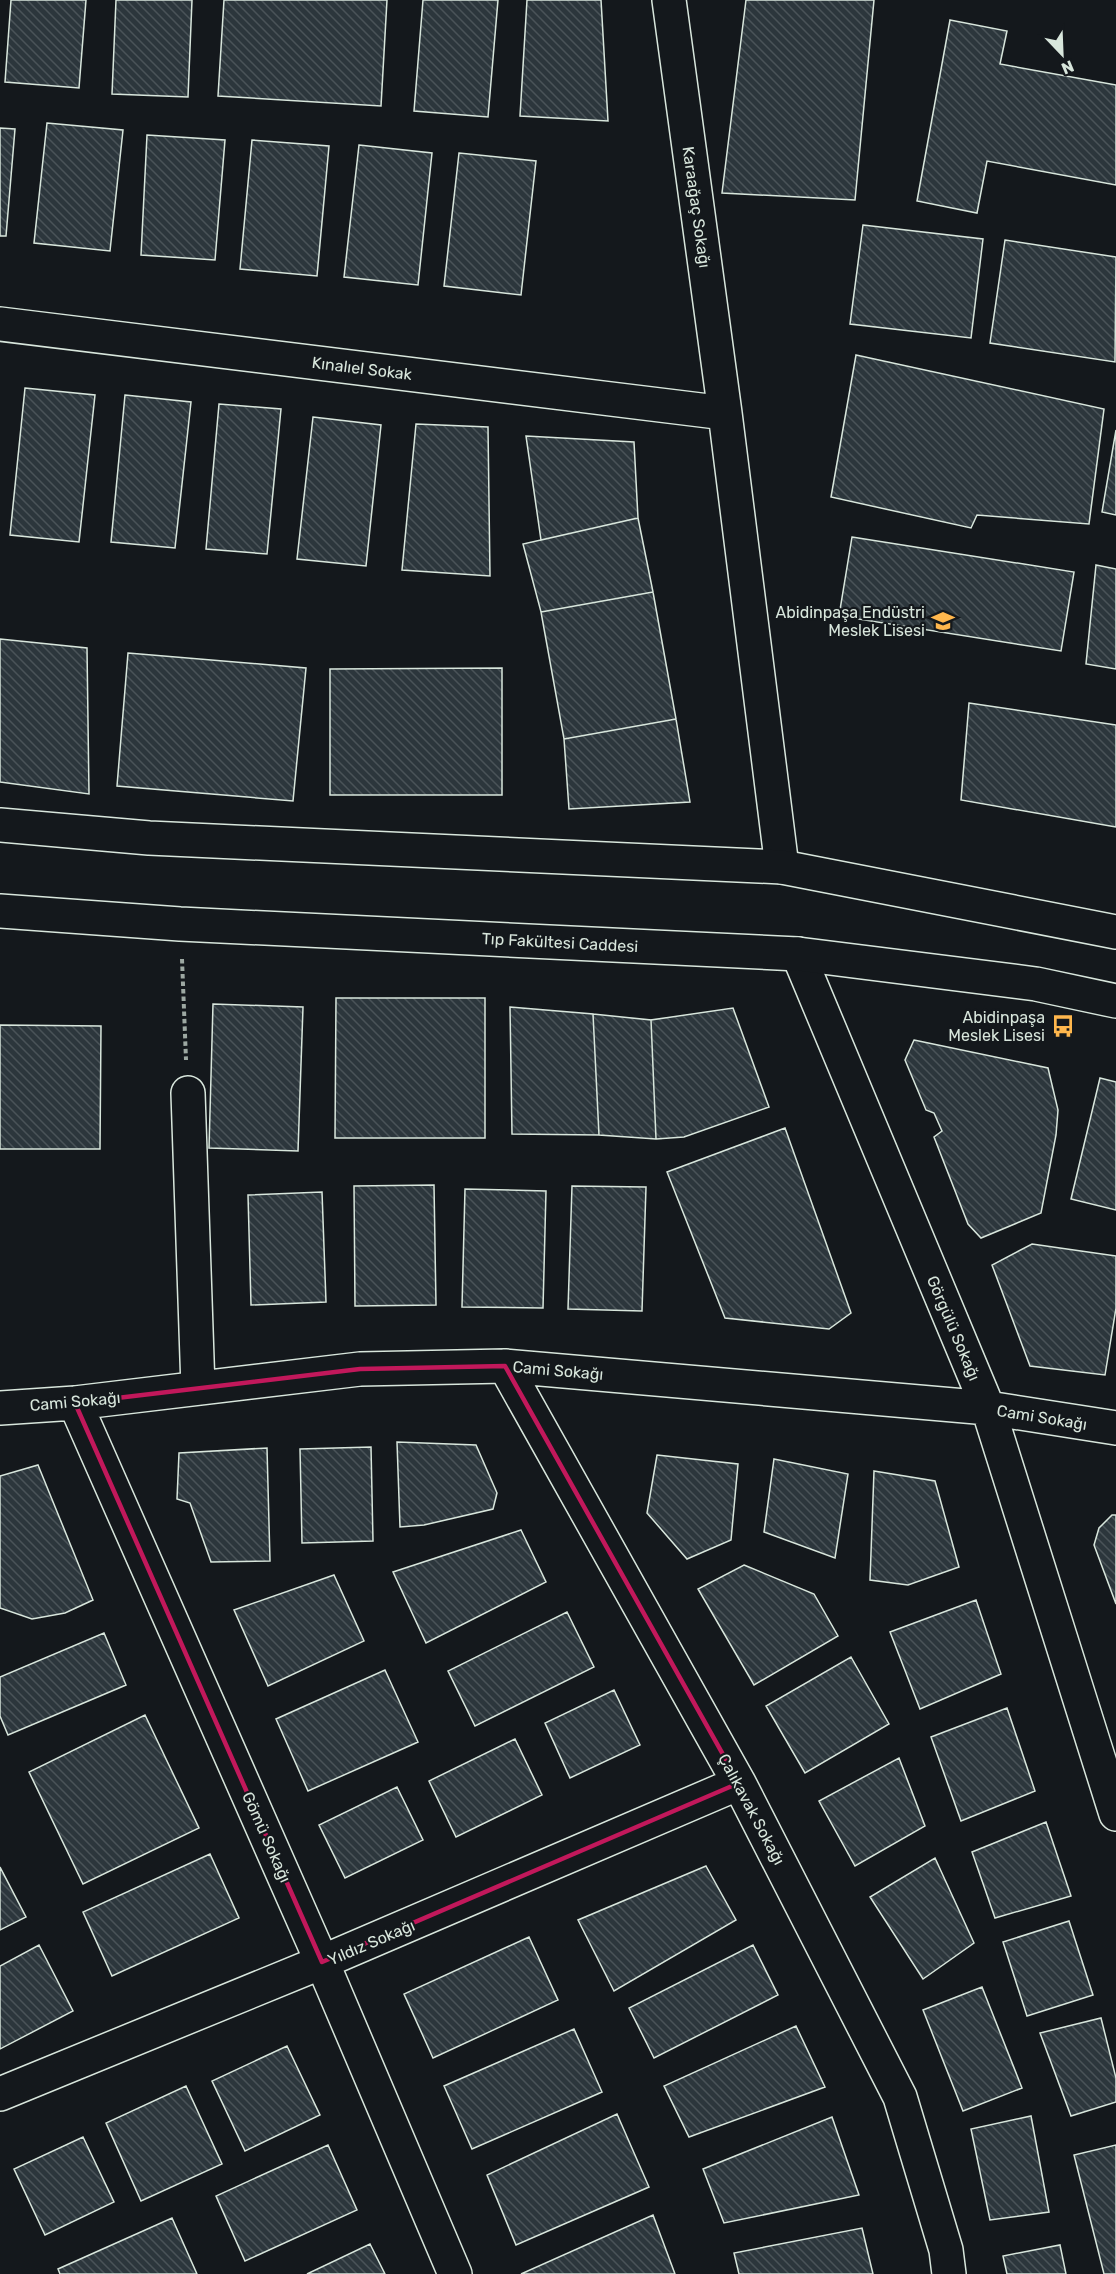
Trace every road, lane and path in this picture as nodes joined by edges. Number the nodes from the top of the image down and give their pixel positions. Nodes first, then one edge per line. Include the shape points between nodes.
1 (669, 0) edge
2 (0, 324) edge
3 (725, 413) junction
4 (0, 825) edge
5 (782, 867) junction
6 (0, 911) edge
7 (180, 924) junction
8 (1116, 932) edge
9 (798, 954) junction
10 (1116, 1001) edge
11 (188, 1093) joint
12 (505, 1366) junction
13 (198, 1388) junction
14 (75, 1403) junction
15 (0, 1408) edge
16 (988, 1408) junction
17 (1116, 1428) edge
18 (739, 1783) junction
19 (1116, 1815) edge
20 (322, 1962) junction
21 (0, 2094) edge
22 (455, 2274) edge
23 (949, 2274) edge

1 - 3 street, Karaağaç Sokağı
2 - 3 street, Kınalıel Sokak
3 - 5 street, Karaağaç Sokağı
4 - 5 street via 149,838
5 - 8 street
6 - 7 street, Tıp Fakültesi Caddesi
7 - 9 street, Tıp Fakültesi Caddesi
7 - 11 path
9 - 10 street, Tıp Fakültesi Caddesi via 1036,984
9 - 16 street, Görgülü Sokağı
11 - 13 street
12 - 13 street, Cami Sokağı via 360,1369
12 - 16 street, Cami Sokağı
12 - 18 street, Çalıkavak Sokağı
13 - 14 street, Cami Sokağı
14 - 15 street, Cami Sokağı
14 - 20 street, Gömü Sokağı
16 - 17 street, Cami Sokağı
16 - 19 street, Görgülü Sokağı
18 - 20 street, Yıldız Sokağı
18 - 23 street, Çalıkavak Sokağı via 900,2097 946,2250
20 - 21 street, Yıldız Sokağı
20 - 22 street, Gömü Sokağı

